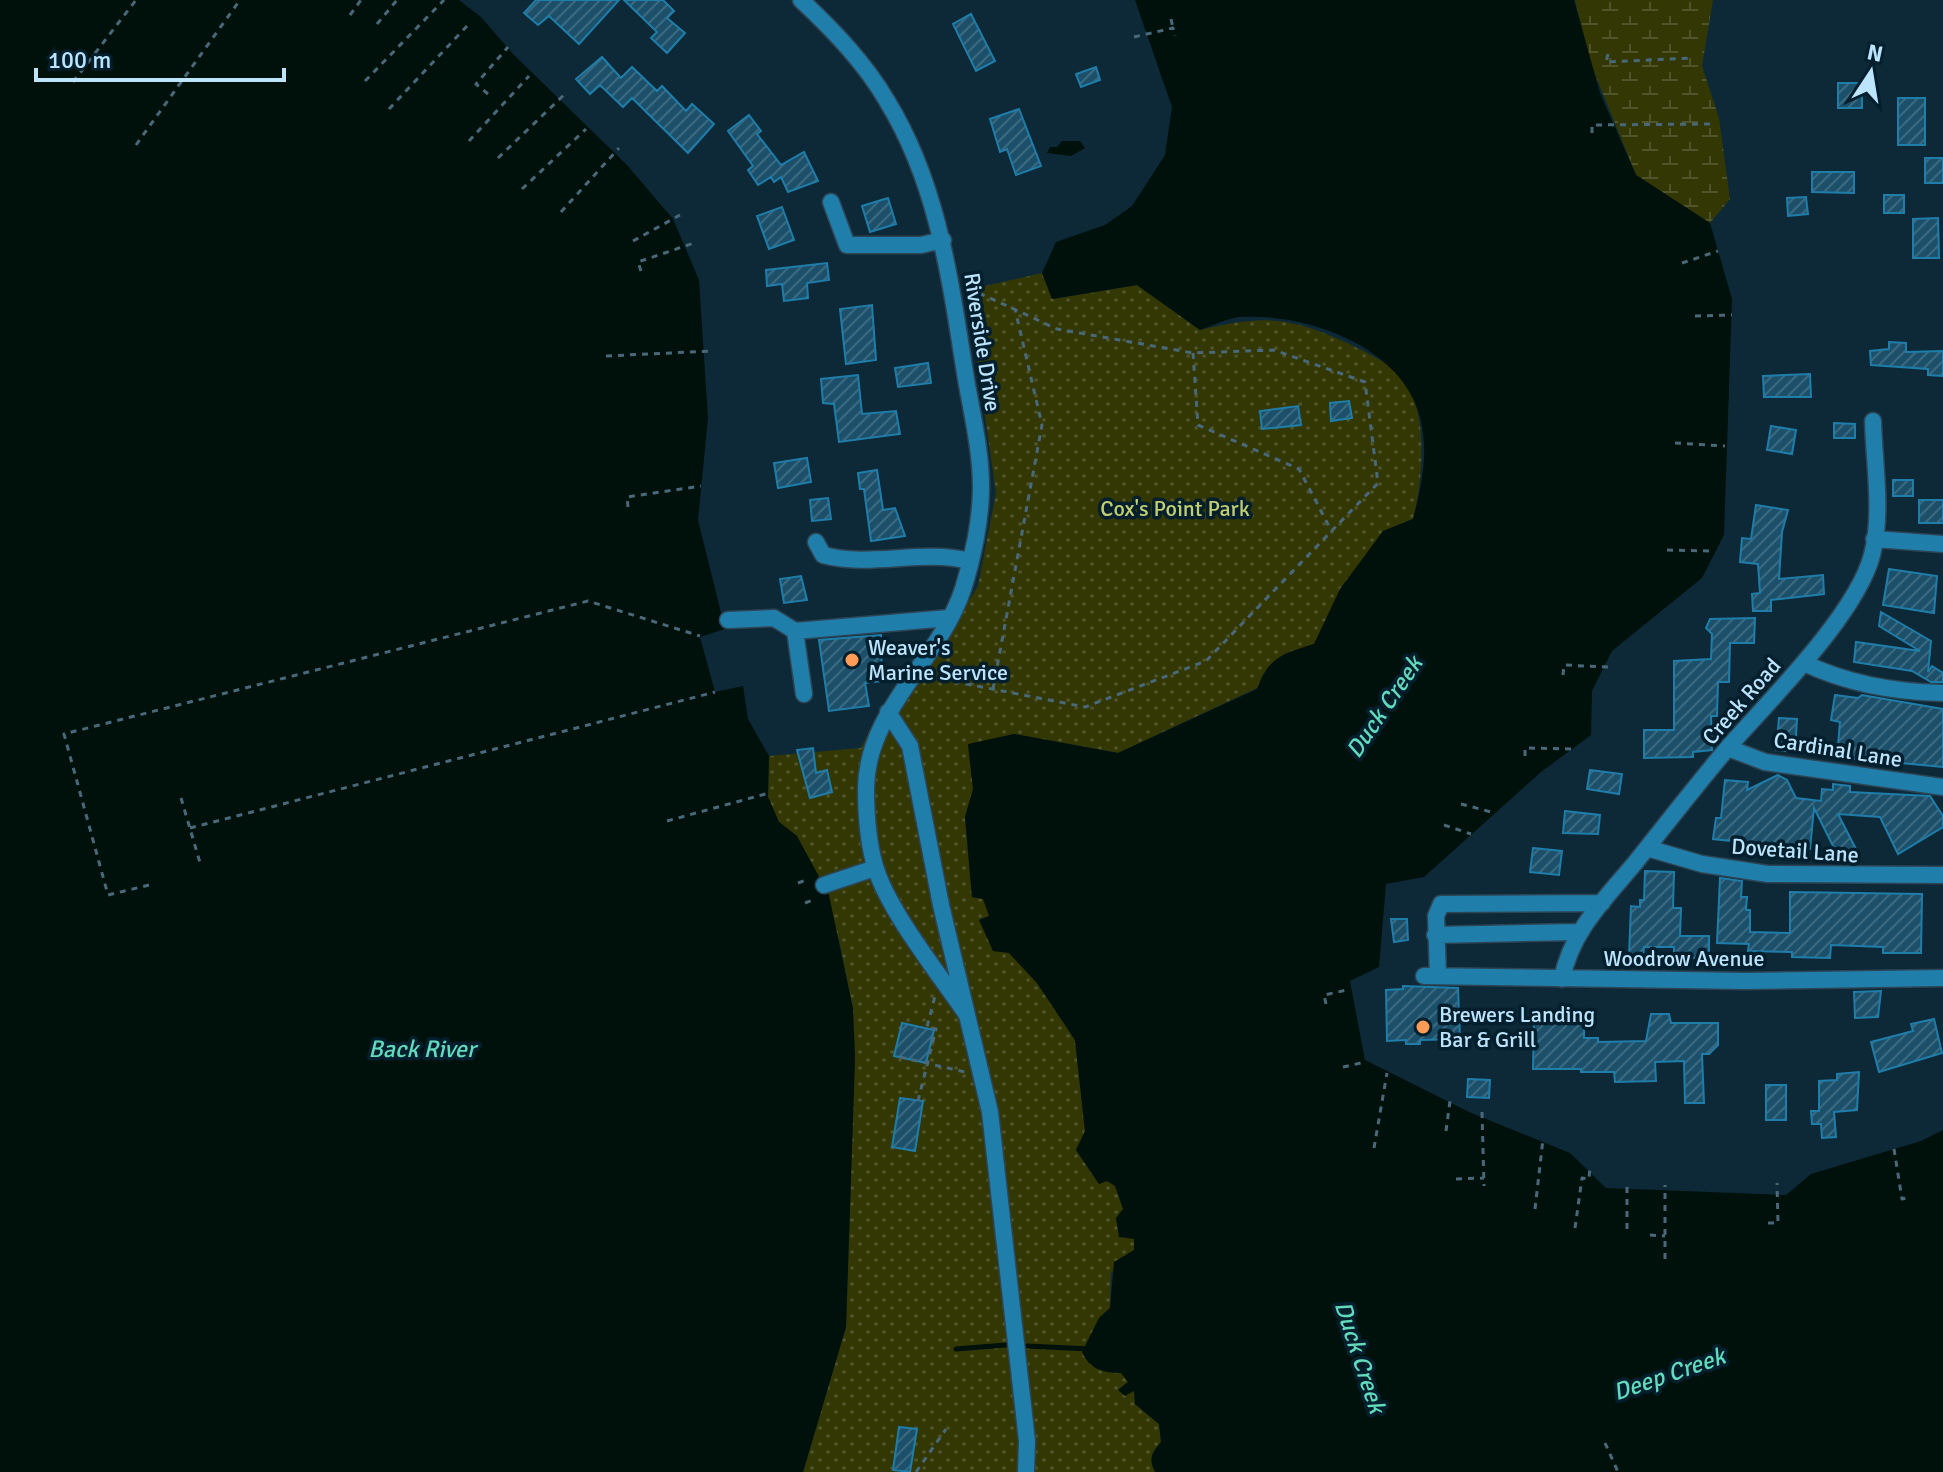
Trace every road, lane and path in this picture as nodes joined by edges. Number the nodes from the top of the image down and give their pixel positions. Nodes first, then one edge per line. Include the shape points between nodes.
1 (136, 0) edge
2 (240, 0) edge
3 (361, 0) edge
4 (397, 0) edge
5 (444, 0) edge
6 (801, 0) edge
7 (350, 15) dead end
8 (1171, 19) dead end
9 (377, 24) dead end
10 (467, 26) dead end
11 (1173, 28) junction
12 (1175, 36) dead end
13 (1134, 37) dead end
14 (508, 47) dead end
15 (1608, 54) dead end
16 (1691, 58) dead end
17 (529, 76) dead end
18 (365, 81) dead end
19 (73, 82) dead end
20 (567, 92) dead end
21 (488, 94) dead end
22 (389, 109) dead end
23 (1712, 124) dead end
24 (586, 129) dead end
25 (1592, 133) dead end
26 (469, 141) dead end
27 (136, 145) dead end
28 (619, 148) dead end
29 (498, 158) dead end
30 (522, 189) dead end
31 (831, 202) dead end
32 (561, 212) dead end
33 (680, 215) dead end
34 (943, 240) junction
35 (633, 241) dead end
36 (694, 243) dead end
37 (1718, 251) dead end
38 (1682, 263) dead end
39 (641, 271) dead end
40 (950, 280) junction
41 (1015, 309) junction
42 (1732, 315) dead end
43 (1695, 316) dead end
44 (712, 351) dead end
45 (1193, 353) junction
46 (606, 356) dead end
47 (1873, 421) dead end
48 (1675, 443) dead end
49 (1725, 446) dead end
50 (701, 486) dead end
51 (628, 507) dead end
52 (1332, 532) junction
53 (1874, 539) junction
54 (816, 542) dead end
55 (1943, 544) edge
56 (1667, 550) dead end
57 (1714, 551) dead end
58 (969, 561) junction
59 (949, 618) junction
60 (728, 620) dead end
61 (795, 631) junction
62 (700, 636) dead end
63 (1804, 663) junction
64 (1608, 667) dead end
65 (914, 674) junction
66 (1563, 675) dead end
67 (993, 689) junction
68 (715, 692) dead end
69 (1943, 693) edge
70 (804, 694) dead end
71 (888, 712) junction
72 (1728, 748) junction
73 (1575, 749) dead end
74 (1525, 756) dead end
75 (1943, 787) edge
76 (769, 793) dead end
77 (181, 798) dead end
78 (1461, 804) dead end
79 (1495, 813) dead end
80 (667, 821) dead end
81 (1444, 825) dead end
82 (190, 828) junction
83 (1471, 834) dead end
84 (1647, 848) junction
85 (201, 866) dead end
86 (875, 868) junction
87 (1943, 875) edge
88 (149, 885) dead end
89 (824, 885) dead end
90 (1602, 903) junction
91 (1577, 932) junction
92 (1435, 935) junction
93 (941, 977) junction
94 (1943, 978) edge
95 (1562, 979) junction
96 (1333, 986) dead end
97 (1322, 988) dead end
98 (1347, 990) dead end
99 (1334, 993) junction
100 (1324, 995) junction
101 (1326, 1004) dead end
102 (967, 1015) junction
103 (900, 1057) dead end
104 (1365, 1062) dead end
105 (928, 1064) junction
106 (1343, 1067) dead end
107 (1387, 1073) dead end
108 (981, 1074) junction
109 (918, 1101) dead end
110 (1450, 1101) dead end
111 (1482, 1112) dead end
112 (1446, 1131) dead end
113 (1543, 1139) dead end
114 (1374, 1148) dead end
115 (1894, 1149) dead end
116 (1590, 1167) dead end
117 (1484, 1178) junction
118 (1456, 1179) dead end
119 (1627, 1181) dead end
120 (1777, 1183) dead end
121 (1665, 1185) dead end
122 (1484, 1186) dead end
123 (1911, 1197) dead end
124 (1535, 1209) dead end
125 (1768, 1223) dead end
126 (1575, 1228) dead end
127 (1627, 1229) dead end
128 (1650, 1235) dead end
129 (1665, 1236) junction
130 (1665, 1259) dead end
131 (946, 1429) dead end
132 (1605, 1443) dead end
133 (916, 1472) edge
134 (1026, 1472) edge
135 (1618, 1472) edge

1 - 19 path
2 - 27 path
3 - 7 path
4 - 9 path
5 - 18 path
6 - 34 street, Riverside Drive via 854,55 887,101 915,156
8 - 11 path
10 - 22 path
11 - 12 path
11 - 13 path
14 - 21 path via 476,84
15 - 16 path via 1605,64
17 - 26 path
20 - 29 path
23 - 25 path via 1592,125
24 - 30 path
28 - 32 path
31 - 34 street via 847,245
33 - 35 path
34 - 40 street, Riverside Drive
36 - 39 path via 638,262
37 - 38 path
40 - 41 path
40 - 58 street, Riverside Drive via 981,485
41 - 45 path via 1057,329
41 - 67 path via 1042,425
42 - 43 path
44 - 46 path
45 - 52 path via 1198,425 1299,469
45 - 52 path via 1274,350 1365,382 1378,483
47 - 53 street, Creek Road
48 - 49 path
50 - 51 path via 627,497
52 - 67 path via 1206,661 1085,707
53 - 55 street
53 - 63 street, Creek Road via 1872,555 1846,605
54 - 58 street via 823,555 844,561 950,556
56 - 57 path
58 - 59 street, Riverside Drive
59 - 61 street
59 - 65 street, Riverside Drive
60 - 61 street via 774,618
61 - 70 street
62 - 88 path via 588,601 64,734 108,895
63 - 69 street via 1861,685
63 - 72 street, Creek Road
64 - 66 path via 1564,665
65 - 67 path
65 - 71 street, Riverside Drive
68 - 82 path
71 - 86 street, Riverside Drive via 871,751 866,785
71 - 102 street via 910,746
72 - 75 street, Cardinal Lane via 1765,762
72 - 84 street, Creek Road
73 - 74 path via 1525,748
76 - 80 path
77 - 82 path
78 - 79 path
81 - 83 path
82 - 85 path
84 - 87 street, Dovetail Lane via 1702,864 1768,874
84 - 90 street, Creek Road
86 - 89 street
86 - 93 street
90 - 91 street, Creek Road
90 - 92 street via 1441,904
91 - 92 street
91 - 95 street, Creek Road
92 - 95 street, Woodrow Avenue via 1431,976
93 - 102 street
93 - 105 path via 927,1027 936,1029
94 - 95 street, Woodrow Avenue
96 - 99 path
97 - 100 path
98 - 99 path
99 - 100 path
100 - 101 path
102 - 108 street
103 - 105 path
104 - 106 path
105 - 108 path
105 - 109 path
107 - 114 path
108 - 134 street via 1027,1441
110 - 112 path
111 - 117 path
113 - 124 path
115 - 123 path via 1902,1199
116 - 126 path via 1589,1179 1582,1178
117 - 118 path
117 - 122 path
119 - 127 path
120 - 125 path via 1778,1223
121 - 129 path
128 - 129 path
129 - 130 path
131 - 133 path
132 - 135 path

